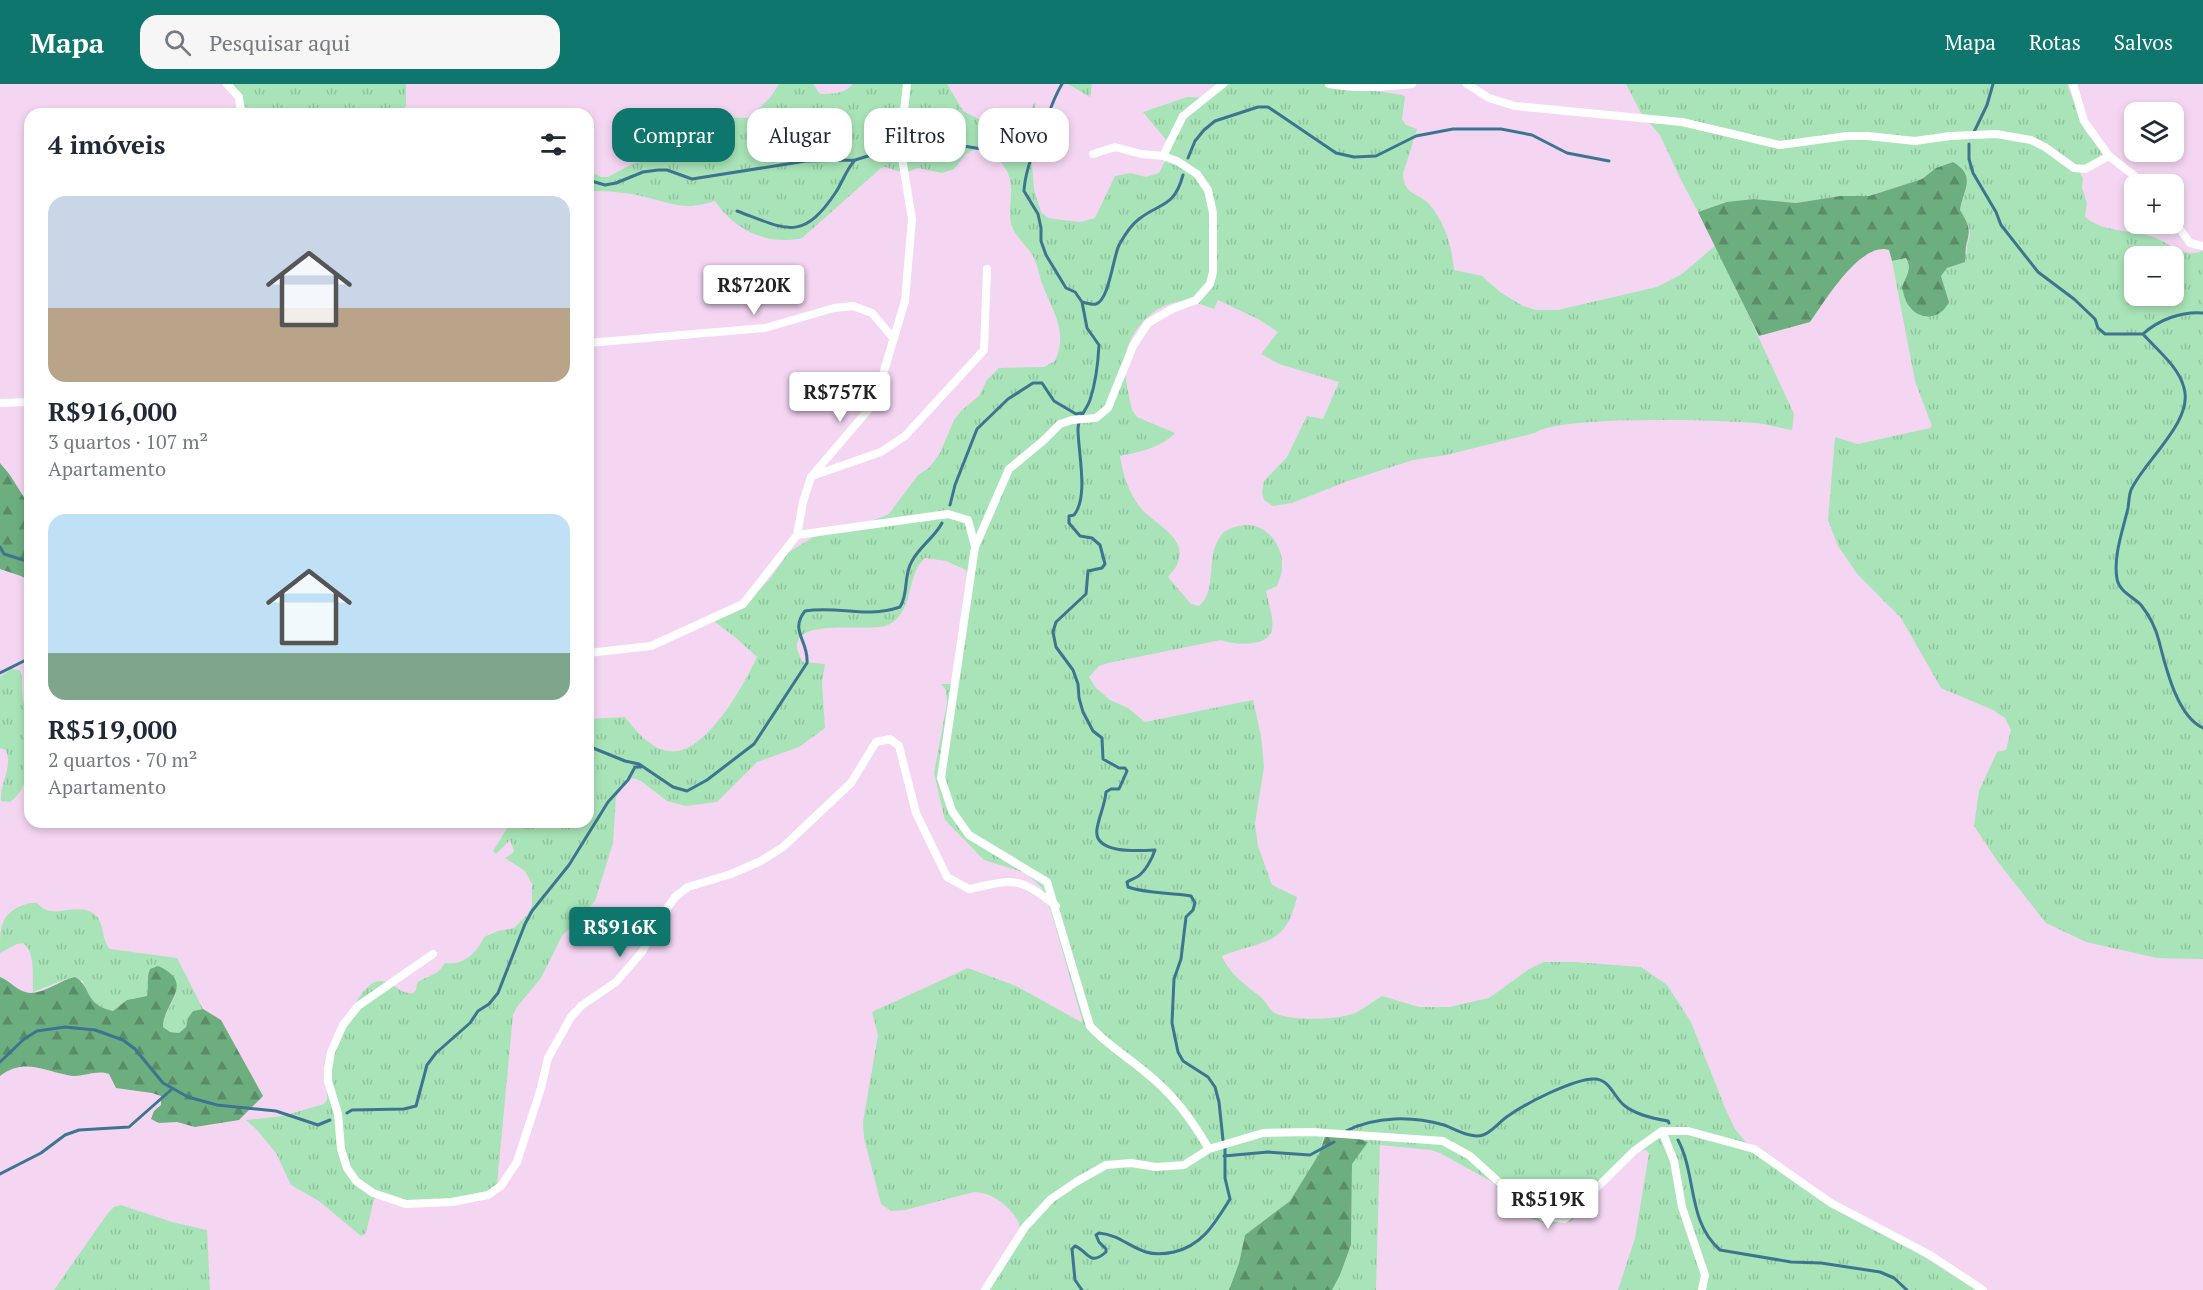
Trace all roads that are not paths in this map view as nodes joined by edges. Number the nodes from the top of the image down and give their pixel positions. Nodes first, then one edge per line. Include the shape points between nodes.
1 (227, 84) edge
2 (907, 84) edge
3 (1223, 84) edge
4 (1329, 84) edge
5 (1412, 84) edge
6 (1467, 84) edge
7 (2073, 84) edge
8 (240, 108) edge
9 (1093, 154) dead end
10 (1163, 156) junction
11 (2109, 156) junction
12 (2132, 174) edge
13 (2183, 234) edge
14 (2203, 246) edge
15 (987, 269) dead end
16 (894, 339) junction
17 (594, 342) edge
18 (24, 402) edge
19 (0, 404) edge
20 (811, 477) junction
21 (797, 535) junction
22 (975, 547) junction
23 (594, 652) edge
24 (1056, 906) junction
25 (433, 954) dead end
26 (1662, 1131) junction
27 (1209, 1149) junction
28 (985, 1290) edge
29 (1702, 1290) edge
30 (1983, 1290) edge

1 - 8 street via 238,97
2 - 16 street via 900,146 912,219 905,301
3 - 10 street via 1183,116
4 - 5 street
6 - 11 street via 1489,98 1515,106 1682,122 1780,145 1847,136 1915,141 1996,134 2031,140 2074,168 2085,169
7 - 11 street via 2084,121
9 - 10 street via 1115,147
10 - 22 street via 1197,174 1208,190 1213,213 1210,284 1196,300 1148,323 1133,346 1108,408 1096,418 1060,424 1009,469
11 - 12 street
13 - 14 street via 2190,243
15 - 20 street via 984,350 905,436 881,453
16 - 17 street via 872,313 854,306 765,328
16 - 20 street via 869,409
18 - 19 street
20 - 21 street
21 - 22 street via 948,514 968,520
21 - 23 street via 743,604 651,646
22 - 24 street via 941,778 952,811 969,835 1047,882
24 - 25 street via 1032,887 1009,881 969,889 947,877 916,813 899,746 890,739 876,742 851,783 783,848 731,874 688,887 675,897 642,952 616,982 571,1017 548,1058 517,1162 501,1186 488,1195 452,1202 406,1204 373,1193 356,1181 347,1168 328,1069 343,1025 358,1006
24 - 27 street via 1090,1026 1171,1096 1191,1118
26 - 27 street via 1634,1151 1565,1219 1543,1216 1526,1207 1470,1156 1443,1141 1313,1132 1263,1133
26 - 29 street via 1705,1275
26 - 30 street via 1688,1131 1754,1149 1831,1203 1930,1255
27 - 28 street via 1184,1165 1106,1165 1076,1182 1051,1198 1025,1227

